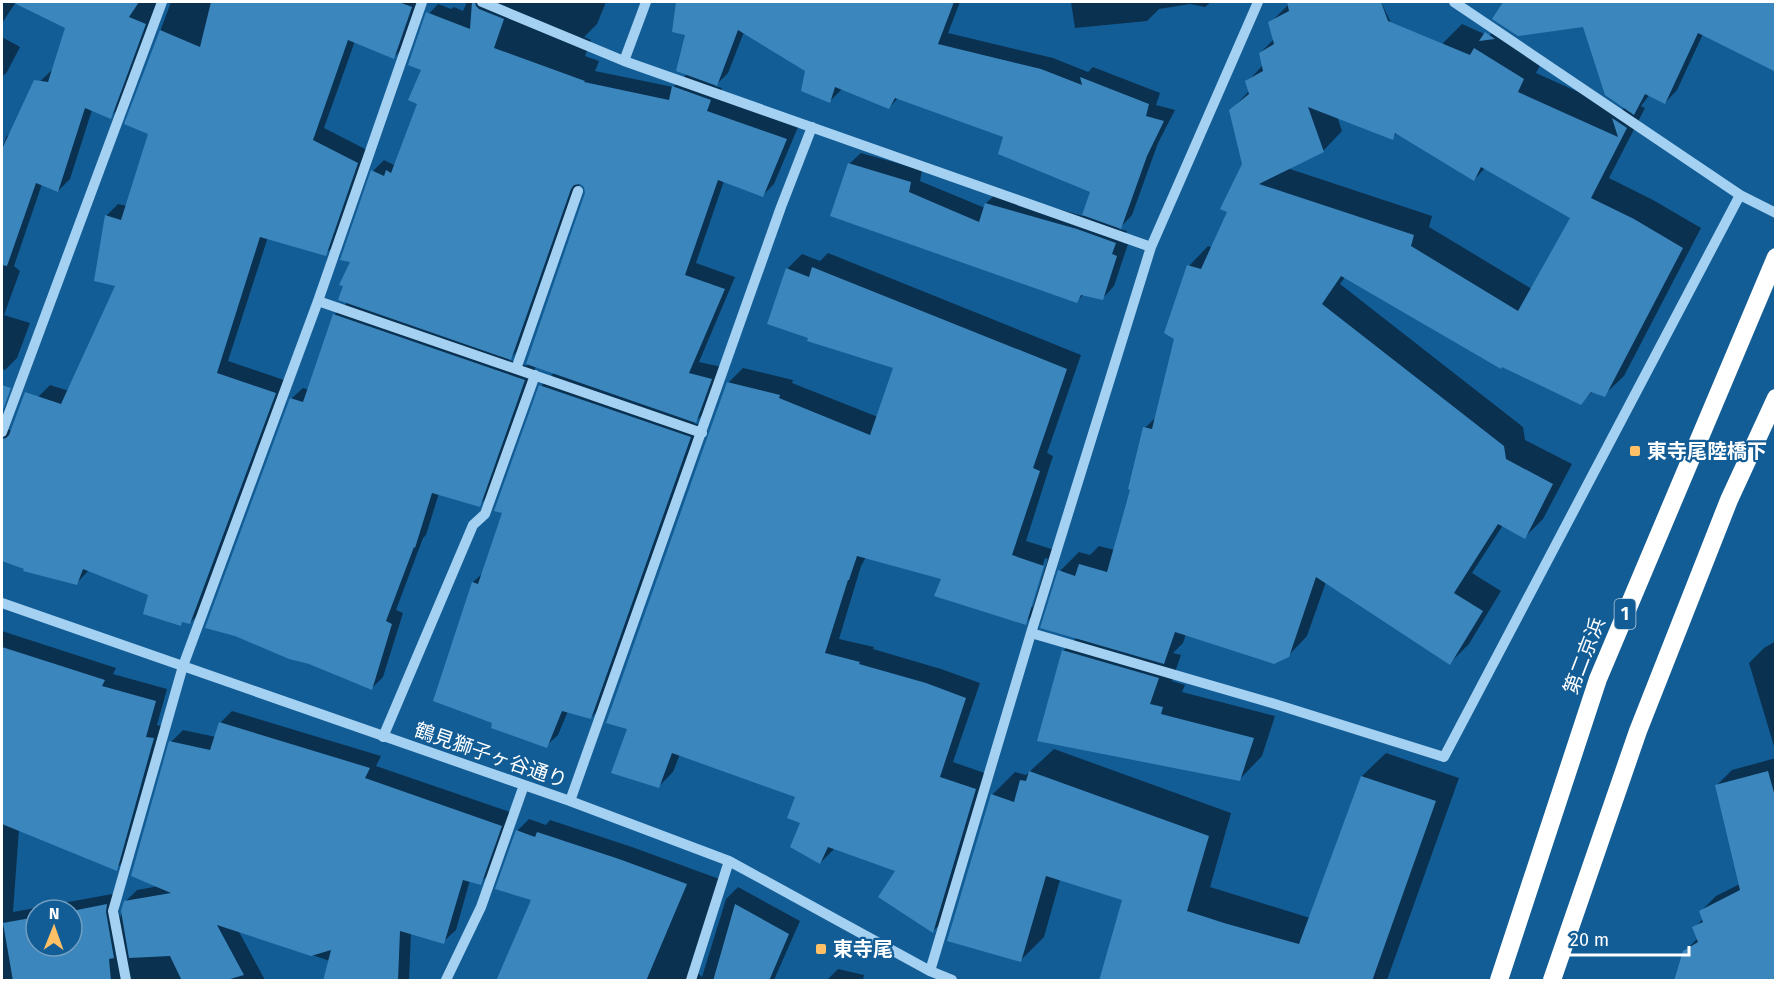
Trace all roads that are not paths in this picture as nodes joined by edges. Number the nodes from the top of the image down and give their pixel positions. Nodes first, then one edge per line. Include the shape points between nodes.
1 (162, 2) edge
2 (422, 2) edge
3 (482, 2) edge
4 (646, 2) edge
5 (1258, 2) edge
6 (1454, 2) edge
7 (624, 61) junction
8 (812, 127) junction
9 (578, 191) dead end
10 (1740, 195) junction
11 (1776, 213) edge
12 (1151, 247) junction
13 (1776, 257) edge
14 (318, 301) junction
15 (516, 369) junction
16 (535, 375) junction
17 (1776, 398) edge
18 (2, 432) edge
19 (702, 433) junction
20 (2, 603) edge
21 (1032, 633) junction
22 (183, 666) junction
23 (383, 736) junction
24 (524, 785) junction
25 (570, 801) junction
26 (729, 861) junction
27 (930, 971) junction
28 (126, 981) edge
29 (446, 981) edge
30 (691, 981) edge
31 (952, 981) edge
32 (1499, 981) edge
33 (1552, 981) edge

1 - 18 street
2 - 14 street
3 - 7 street
4 - 7 street
5 - 12 street
6 - 10 street
7 - 8 street
8 - 12 street
8 - 19 street
9 - 15 street
10 - 11 street
10 - 21 street via 1444,757
12 - 21 street
13 - 32 highway, 第二京浜 / 1 via 1598,679
14 - 15 street
14 - 22 street
15 - 16 street
16 - 19 street
16 - 23 street via 485,513 473,525
17 - 33 highway via 1730,500 1638,731
19 - 25 street
20 - 22 street, 鶴見獅子ヶ谷通り
21 - 27 street
22 - 23 street, 鶴見獅子ヶ谷通り
22 - 28 street via 113,911
23 - 24 street, 鶴見獅子ヶ谷通り
24 - 25 street, 鶴見獅子ヶ谷通り
24 - 29 street via 481,907
25 - 26 street, 鶴見獅子ヶ谷通り
26 - 27 street, 鶴見獅子ヶ谷通り
26 - 30 street
27 - 31 street, 鶴見獅子ヶ谷通り

